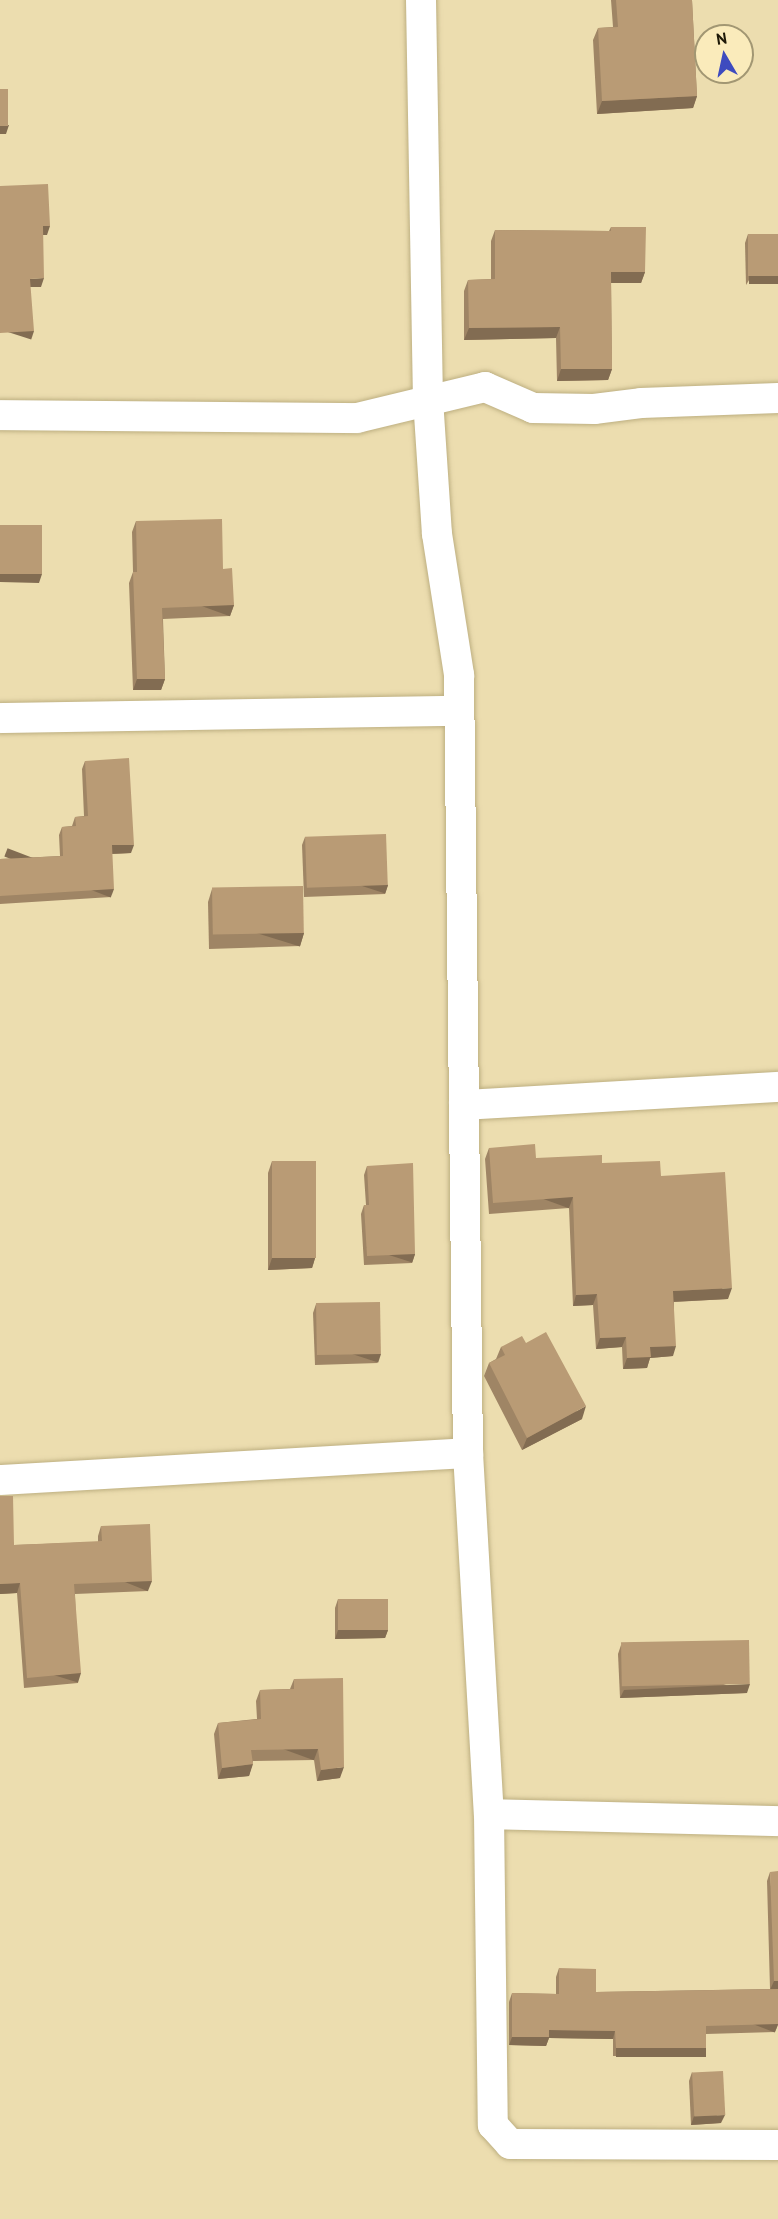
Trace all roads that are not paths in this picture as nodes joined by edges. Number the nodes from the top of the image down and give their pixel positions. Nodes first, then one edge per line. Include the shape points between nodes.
1 (421, 0) edge
2 (778, 398) edge
3 (428, 399) junction
4 (0, 416) edge
5 (459, 711) junction
6 (0, 718) edge
7 (778, 1087) edge
8 (465, 1105) junction
9 (468, 1453) junction
10 (0, 1480) edge
11 (489, 1814) junction
12 (778, 1821) edge
13 (778, 2145) edge

1 - 3 street
2 - 3 street via 641,403 594,409 533,408 485,387
3 - 4 street via 357,418
3 - 5 street via 437,534 459,675
5 - 6 street
5 - 8 street
7 - 8 street
8 - 9 street
9 - 10 street
9 - 11 street
11 - 12 street
11 - 13 street via 493,2125 510,2144

